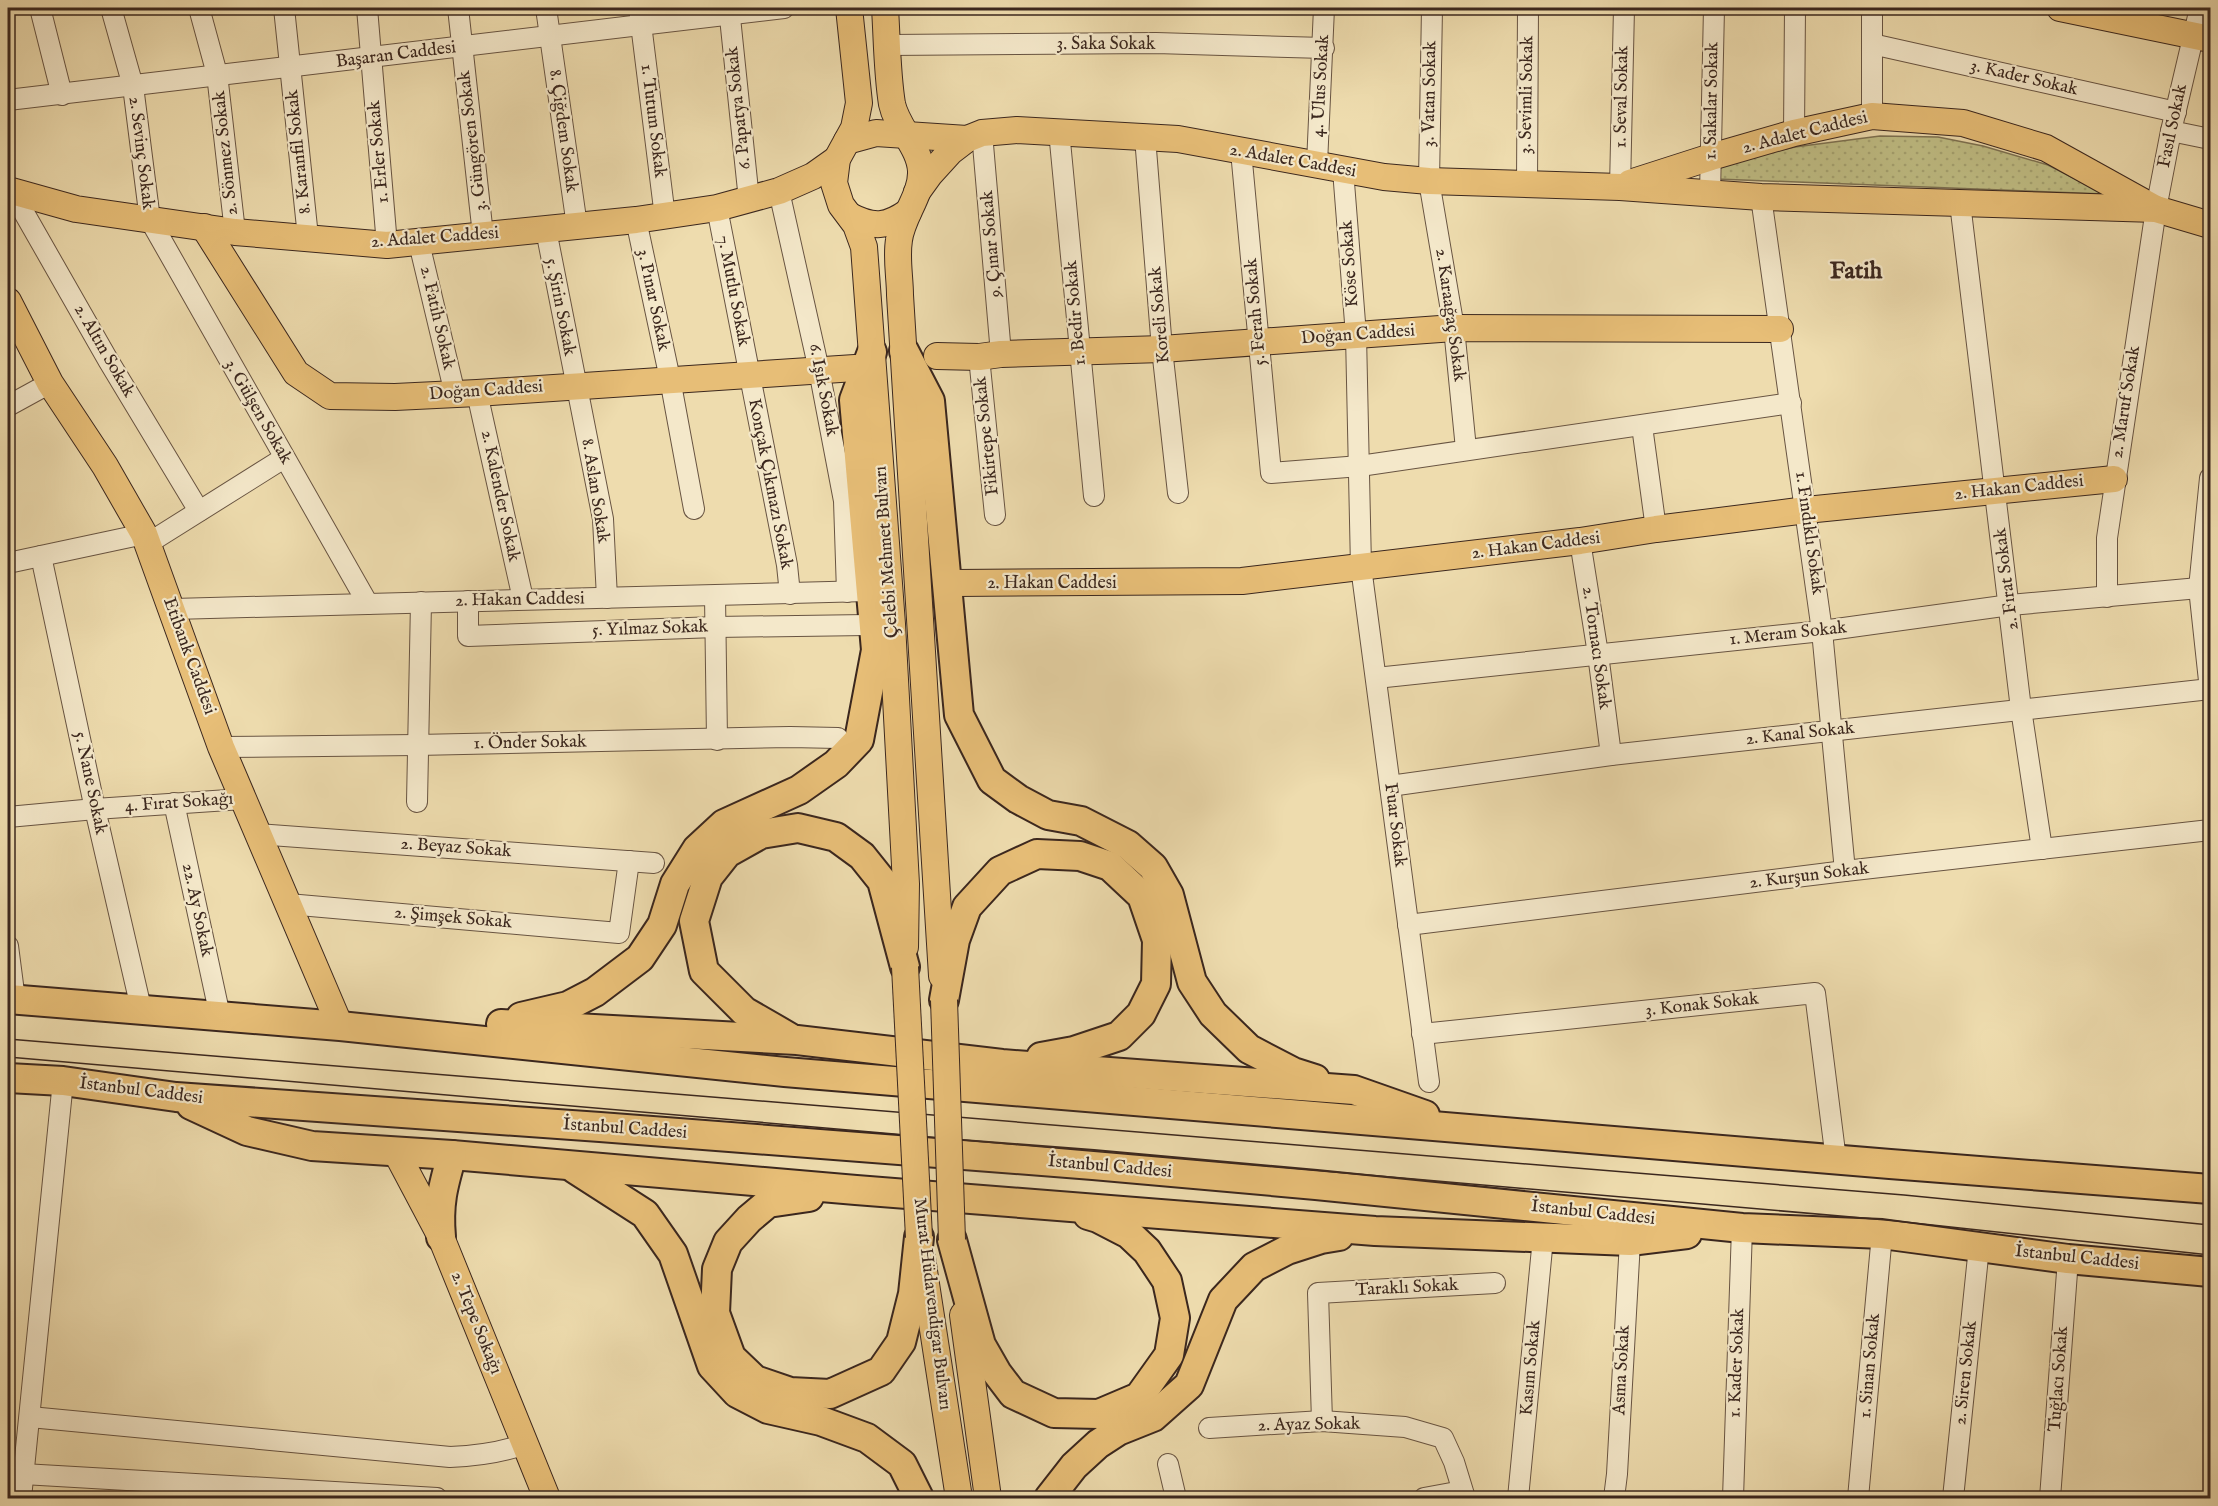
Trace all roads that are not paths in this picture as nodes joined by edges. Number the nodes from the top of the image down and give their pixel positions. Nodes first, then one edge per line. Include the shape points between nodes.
1 (40, 8) edge
2 (111, 8) edge
3 (199, 8) edge
4 (284, 8) edge
5 (367, 8) edge
6 (458, 8) edge
7 (546, 8) edge
8 (784, 8) edge
9 (849, 8) edge
10 (885, 8) edge
11 (1324, 8) edge
12 (1432, 8) edge
13 (1528, 8) edge
14 (1624, 8) edge
15 (1714, 8) edge
16 (1795, 8) edge
17 (1872, 8) edge
18 (2060, 8) edge
19 (2200, 8) edge
20 (729, 11) edge
21 (639, 17) edge
22 (549, 37) junction
23 (2202, 38) edge
24 (1872, 44) junction
25 (888, 45) junction
26 (462, 48) junction
27 (1324, 48) junction
28 (371, 58) junction
29 (291, 67) junction
30 (217, 74) junction
31 (133, 86) junction
32 (62, 95) junction
33 (8, 100) edge
34 (2176, 112) junction
35 (1872, 116) junction
36 (1059, 131) junction
37 (2171, 132) junction
38 (1794, 133) junction
39 (904, 134) junction
40 (975, 136) junction
41 (1145, 137) junction
42 (2211, 140) edge
43 (842, 150) junction
44 (1241, 151) junction
45 (1711, 157) junction
46 (1317, 164) junction
47 (1343, 170) junction
48 (1429, 181) junction
49 (1527, 183) junction
50 (1620, 187) junction
51 (785, 189) junction
52 (9, 190) edge
53 (1710, 194) junction
54 (1761, 197) junction
55 (749, 200) junction
56 (912, 202) junction
57 (1960, 202) junction
58 (717, 208) junction
59 (2156, 209) junction
60 (846, 211) junction
61 (665, 217) junction
62 (150, 220) junction
63 (636, 220) junction
64 (2211, 225) edge
65 (577, 226) junction
66 (204, 227) junction
67 (546, 230) junction
68 (235, 232) junction
69 (483, 235) junction
70 (308, 237) junction
71 (419, 243) junction
72 (387, 245) junction
73 (8, 302) edge
74 (1454, 328) junction
75 (1780, 329) junction
76 (1356, 334) junction
77 (1259, 342) junction
78 (1162, 350) junction
79 (904, 351) junction
80 (1079, 352) junction
81 (937, 356) dead end
82 (990, 356) junction
83 (864, 360) junction
84 (819, 370) junction
85 (750, 374) junction
86 (670, 379) junction
87 (50, 383) junction
88 (575, 385) junction
89 (466, 393) junction
90 (1791, 403) junction
91 (8, 406) edge
92 (1642, 426) junction
93 (1466, 449) junction
94 (284, 458) junction
95 (1360, 466) junction
96 (2211, 478) edge
97 (2114, 479) junction
98 (1996, 490) junction
99 (1178, 493) dead end
100 (1094, 496) dead end
101 (694, 509) dead end
102 (1806, 510) junction
103 (199, 511) junction
104 (995, 515) dead end
105 (1656, 529) junction
106 (146, 539) junction
107 (1580, 541) junction
108 (41, 556) junction
109 (8, 563) edge
110 (2206, 565) edge
111 (1361, 567) junction
112 (956, 583) dead end
113 (2199, 588) junction
114 (857, 592) joint
115 (790, 594) junction
116 (715, 596) junction
117 (2107, 597) junction
118 (607, 598) junction
119 (523, 599) junction
120 (468, 601) junction
121 (421, 602) junction
122 (368, 604) junction
123 (2010, 606) junction
124 (173, 609) junction
125 (867, 625) dead end
126 (2207, 625) edge
127 (716, 627) junction
128 (1822, 631) junction
129 (1598, 654) junction
130 (1376, 678) junction
131 (2210, 690) edge
132 (2021, 709) junction
133 (1833, 730) junction
134 (838, 738) dead end
135 (717, 740) junction
136 (417, 745) junction
137 (221, 747) junction
138 (1611, 755) junction
139 (1390, 786) junction
140 (243, 799) junction
141 (417, 802) dead end
142 (174, 803) junction
143 (95, 809) junction
144 (8, 817) edge
145 (2211, 830) edge
146 (257, 834) junction
147 (2042, 849) junction
148 (628, 861) junction
149 (654, 863) dead end
150 (1845, 871) junction
151 (288, 904) junction
152 (1408, 925) junction
153 (8, 945) edge
154 (905, 967) junction
155 (11, 999) edge
156 (944, 1000) junction
157 (141, 1008) junction
158 (220, 1016) junction
159 (493, 1024) junction
160 (340, 1026) junction
161 (374, 1029) junction
162 (1422, 1034) junction
163 (797, 1040) junction
164 (1002, 1064) junction
165 (8, 1078) edge
166 (63, 1081) junction
167 (1430, 1082) dead end
168 (1354, 1090) junction
169 (176, 1097) junction
170 (913, 1109) joint
171 (948, 1109) joint
172 (1464, 1129) junction
173 (396, 1152) junction
174 (452, 1155) junction
175 (1836, 1160) junction
176 (570, 1166) junction
177 (2211, 1188) edge
178 (856, 1190) junction
179 (1054, 1206) junction
180 (1742, 1228) junction
181 (1375, 1231) junction
182 (1882, 1234) junction
183 (441, 1237) junction
184 (919, 1237) junction
185 (1543, 1238) junction
186 (952, 1240) junction
187 (1630, 1241) junction
188 (1979, 1247) junction
189 (2068, 1259) junction
190 (2211, 1272) edge
191 (1495, 1283) dead end
192 (30, 1417) junction
193 (1322, 1421) junction
194 (1209, 1428) dead end
195 (525, 1444) junction
196 (17, 1446) edge
197 (1168, 1464) dead end
198 (23, 1474) junction
199 (318, 1495) edge
200 (1464, 1495) edge
201 (21, 1498) edge
202 (436, 1498) edge
203 (547, 1498) edge
204 (920, 1498) edge
205 (959, 1498) edge
206 (988, 1498) edge
207 (1048, 1498) edge
208 (1176, 1498) edge
209 (1424, 1498) edge
210 (1518, 1498) edge
211 (1614, 1498) edge
212 (1733, 1498) edge
213 (1858, 1498) edge
214 (1953, 1498) edge
215 (2050, 1498) edge

1 - 32 street
2 - 31 street, 2. Sevinç Sokak
3 - 30 street, 2. Sönmez Sokak
4 - 29 street, 8. Karanfil Sokak
5 - 28 street, 1. Erler Sokak
6 - 26 street, 3. Güngören Sokak
7 - 22 street, 8. Çiğdem Sokak
8 - 20 street, Başaran Caddesi
9 - 43 main road, Çelebi Mehmet Bulvarı via 859,103 854,128
10 - 25 main road, Çelebi Mehmet Bulvarı
11 - 27 street, 4. Ulus Sokak
12 - 48 street, 3. Vatan Sokak
13 - 49 street, 3. Sevimli Sokak
14 - 50 street, 1. Seval Sokak
15 - 45 street, 1. Sakalar Sokak
16 - 38 street
17 - 24 street
18 - 23 main road
19 - 23 street, Fasıl Sokak
20 - 21 street, Başaran Caddesi
20 - 55 street, 6. Papatya Sokak
21 - 22 street, Başaran Caddesi
21 - 61 street, 1. Tutum Sokak
22 - 26 street, Başaran Caddesi
22 - 65 street, 8. Çiğdem Sokak
23 - 34 street, Fasıl Sokak
24 - 34 street, 3. Kader Sokak
24 - 35 street
25 - 27 street, 3. Saka Sokak via 1156,43
25 - 39 main road, Çelebi Mehmet Bulvarı via 893,105
26 - 28 street, Başaran Caddesi
26 - 69 street, 3. Güngören Sokak
27 - 46 street, 4. Ulus Sokak
28 - 29 street, Başaran Caddesi
28 - 72 street, 1. Erler Sokak
29 - 30 street, Başaran Caddesi
29 - 70 street, 8. Karanfil Sokak
30 - 31 street, Başaran Caddesi
30 - 68 street, 2. Sönmez Sokak
31 - 32 street, Başaran Caddesi
31 - 62 street, 2. Sevinç Sokak
32 - 33 street, Başaran Caddesi
34 - 37 street, Fasıl Sokak
35 - 38 main road, 2. Adalet Caddesi
35 - 59 main road, 2. Adalet Caddesi via 1963,123 2046,148
36 - 40 main road, 2. Adalet Caddesi via 1017,129
36 - 41 main road, 2. Adalet Caddesi
36 - 80 street, 1. Bedir Sokak
37 - 42 street
37 - 59 street, Fasıl Sokak
38 - 45 main road, 2. Adalet Caddesi
39 - 40 main road, 2. Adalet Caddesi
39 - 43 main road via 876,133
39 - 56 main road, Çelebi Mehmet Bulvarı via 916,151 921,171
40 - 56 main road via 950,152
40 - 82 street, 9. Çınar Sokak
41 - 44 main road, 2. Adalet Caddesi
41 - 78 street, Koreli Sokak
43 - 51 main road, 2. Adalet Caddesi via 813,176
43 - 60 main road, Çelebi Mehmet Bulvarı via 834,183
44 - 46 main road, 2. Adalet Caddesi
44 - 77 street, 5. Ferah Sokak
45 - 50 main road, 2. Adalet Caddesi
45 - 53 street, 1. Sakalar Sokak
46 - 47 main road, 2. Adalet Caddesi
47 - 48 main road, 2. Adalet Caddesi
47 - 76 street, Köse Sokak
48 - 49 main road, 2. Adalet Caddesi
48 - 74 street, 2. Karaağaç Sokak
49 - 50 main road, 2. Adalet Caddesi
50 - 53 main road, 2. Adalet Caddesi
51 - 55 main road, 2. Adalet Caddesi
51 - 60 main road via 825,196
51 - 84 street, 6. Işık Sokak
52 - 62 main road, 2. Adalet Caddesi via 76,209
52 - 103 street, 2. Altın Sokak
53 - 54 main road, 2. Adalet Caddesi
54 - 57 main road, 2. Adalet Caddesi
54 - 75 street, 1. Fındıklı Sokak
55 - 58 main road, 2. Adalet Caddesi
56 - 60 main road via 894,222 879,225 863,223
56 - 79 main road, Çelebi Mehmet Bulvarı via 898,240
57 - 59 main road, 2. Adalet Caddesi
57 - 98 street, 2. Fırat Sokak
58 - 61 main road, 2. Adalet Caddesi
58 - 85 street, 7. Mutlu Sokak
59 - 64 main road, 2. Adalet Caddesi
59 - 97 street, 2. Maruf Sokak
60 - 83 main road, Çelebi Mehmet Bulvarı via 864,247
61 - 63 main road, 2. Adalet Caddesi
62 - 66 main road, 2. Adalet Caddesi
62 - 94 street, 3. Gülşen Sokak
63 - 65 main road, 2. Adalet Caddesi
63 - 86 street, 3. Pınar Sokak
65 - 67 main road, 2. Adalet Caddesi
66 - 68 main road, 2. Adalet Caddesi
66 - 89 main road, Doğan Caddesi via 296,373 330,396
67 - 69 main road, 2. Adalet Caddesi
67 - 88 street, 5. Şirin Sokak
68 - 70 main road, 2. Adalet Caddesi
69 - 71 main road, 2. Adalet Caddesi
70 - 72 main road, 2. Adalet Caddesi
71 - 72 main road, 2. Adalet Caddesi
71 - 89 street, 2. Fatih Sokak
73 - 87 main road, Etibank Caddesi
74 - 75 main road, Doğan Caddesi
74 - 76 main road, Doğan Caddesi
74 - 93 street, 2. Karaağaç Sokak
75 - 90 street, 1. Fındıklı Sokak
76 - 77 main road, Doğan Caddesi
76 - 95 street, Köse Sokak
77 - 78 main road, Doğan Caddesi
77 - 95 street, 5. Ferah Sokak via 1271,473
78 - 80 main road, Doğan Caddesi
78 - 99 street, Koreli Sokak
79 - 156 main road, Çelebi Mehmet Bulvarı
79 - 168 highway via 930,401 959,715 992,780 1048,815 1081,821 1128,844 1153,867 1169,894 1192,982 1213,1014 1249,1048 1293,1072
80 - 82 main road, Doğan Caddesi
80 - 100 street, 1. Bedir Sokak
81 - 82 main road, Doğan Caddesi
82 - 104 street, Fikirtepe Sokak
83 - 84 main road, Doğan Caddesi
83 - 154 main road, Çelebi Mehmet Bulvarı via 892,624 906,884
83 - 159 highway via 854,400 876,650 859,740 836,764 799,790 724,824 697,849 675,884 662,925 640,958 595,992 567,1006
84 - 85 main road, Doğan Caddesi
84 - 114 street, 6. Işık Sokak
85 - 86 main road, Doğan Caddesi
85 - 115 street, Konçak Çıkmazı Sokak
86 - 88 main road, Doğan Caddesi
86 - 101 street, 3. Pınar Sokak
87 - 91 street
87 - 106 main road, Etibank Caddesi via 105,466
88 - 89 main road, Doğan Caddesi
88 - 118 street, 8. Aslan Sokak via 603,519
89 - 119 street, 2. Kalender Sokak
90 - 92 street
90 - 102 street, 1. Fındıklı Sokak
92 - 93 street
92 - 105 street
93 - 95 street
94 - 103 street
94 - 122 street, 3. Gülşen Sokak
95 - 111 street, Köse Sokak
96 - 110 street
97 - 98 main road, 2. Hakan Caddesi
97 - 117 street, 2. Maruf Sokak via 2107,538
98 - 102 main road, 2. Hakan Caddesi
98 - 123 street, 2. Fırat Sokak
102 - 105 main road, 2. Hakan Caddesi
102 - 128 street, 1. Fındıklı Sokak
103 - 106 street
105 - 107 main road, 2. Hakan Caddesi
106 - 108 street
106 - 124 main road, Etibank Caddesi
107 - 111 main road, 2. Hakan Caddesi
107 - 129 street, 2. Tornacı Sokak
108 - 109 street
108 - 143 street, 5. Nane Sokak
110 - 113 street
111 - 112 main road, 2. Hakan Caddesi via 1242,581
111 - 130 street, Fuar Sokak
113 - 117 street, 1. Meram Sokak
113 - 126 street
114 - 115 street, 2. Hakan Caddesi
115 - 116 street, 2. Hakan Caddesi
116 - 118 street, 2. Hakan Caddesi
116 - 127 street
117 - 123 street, 1. Meram Sokak
118 - 119 street, 2. Hakan Caddesi
119 - 120 street, 2. Hakan Caddesi
120 - 121 street, 2. Hakan Caddesi
120 - 127 street, 5. Yılmaz Sokak via 468,636
121 - 122 street, 2. Hakan Caddesi
121 - 136 street
122 - 124 street, 2. Hakan Caddesi
123 - 128 street, 1. Meram Sokak
123 - 132 street, 2. Fırat Sokak
124 - 137 main road, Etibank Caddesi
125 - 127 street, 5. Yılmaz Sokak
126 - 131 street
127 - 135 street
128 - 129 street, 1. Meram Sokak
128 - 133 street, 1. Fındıklı Sokak
129 - 130 street, 1. Meram Sokak
129 - 138 street, 2. Tornacı Sokak
130 - 139 street, Fuar Sokak
131 - 132 street, 2. Kanal Sokak
132 - 133 street, 2. Kanal Sokak
132 - 147 street, 2. Fırat Sokak
133 - 138 street, 2. Kanal Sokak
133 - 150 street, 1. Fındıklı Sokak
134 - 135 street, 1. Önder Sokak
135 - 136 street, 1. Önder Sokak
136 - 137 street, 1. Önder Sokak
136 - 141 street
137 - 140 main road, Etibank Caddesi
138 - 139 street, 2. Kanal Sokak
139 - 152 street, Fuar Sokak
140 - 142 street, 4. Fırat Sokağı
140 - 146 main road, Etibank Caddesi
142 - 143 street, 4. Fırat Sokağı
142 - 158 street, 22. Ay Sokak
143 - 144 street, 4. Fırat Sokağı
143 - 157 street, 5. Nane Sokak
145 - 147 street, 2. Kurşun Sokak
146 - 148 street, 2. Beyaz Sokak
146 - 151 main road, Etibank Caddesi
147 - 150 street, 2. Kurşun Sokak
148 - 149 street, 2. Beyaz Sokak
148 - 151 street, 2. Şimşek Sokak via 619,933
150 - 152 street, 2. Kurşun Sokak
151 - 160 main road, Etibank Caddesi
152 - 162 street, Fuar Sokak
153 - 155 street
154 - 163 highway via 882,881 862,856 836,837 798,828 770,832 726,853 708,877 694,921 704,971 744,1011
154 - 170 main road, Çelebi Mehmet Bulvarı, bridge
155 - 157 highway
156 - 164 highway via 955,940 967,907 1000,871 1037,854 1080,856 1110,866 1142,896 1157,940 1156,984 1141,1014 1119,1036 1074,1051
156 - 171 main road, Çelebi Mehmet Bulvarı, bridge
157 - 158 highway
158 - 160 highway
159 - 161 highway via 426,1017
159 - 163 highway
160 - 161 highway
161 - 172 highway via 785,1072
162 - 167 street, Fuar Sokak
162 - 175 street, 3. Konak Sokak via 1815,993
163 - 164 highway
164 - 168 highway
165 - 166 highway, İstanbul Caddesi
166 - 169 highway, İstanbul Caddesi
166 - 192 street
168 - 172 highway
169 - 173 highway via 247,1131 312,1146
169 - 180 highway, İstanbul Caddesi via 1093,1165
170 - 184 main road, Murat Hüdavendigar Bulvarı, bridge
171 - 186 main road, Murat Hüdavendigar Bulvarı, bridge
172 - 175 highway
173 - 174 highway
173 - 183 main road, 2. Tepe Sokağı
174 - 176 highway
174 - 183 highway via 442,1186
175 - 177 highway
176 - 178 highway
176 - 204 highway via 645,1214 673,1254 712,1366 737,1393 768,1409 821,1421 867,1438 902,1464
178 - 179 highway
178 - 184 highway via 768,1203 728,1242 717,1269 715,1313 731,1357 755,1380 790,1392 830,1394 881,1371 901,1341 913,1294
179 - 181 highway
179 - 186 highway via 1098,1218 1129,1234 1147,1251 1167,1281 1174,1318 1169,1356 1139,1397 1099,1414 1054,1413 1013,1394 981,1345
180 - 182 highway, İstanbul Caddesi
180 - 187 highway
180 - 212 street, 1. Kader Sokak
181 - 185 highway
181 - 207 highway via 1321,1239 1254,1267 1223,1300 1189,1385 1154,1417 1118,1431 1098,1444
182 - 188 highway, İstanbul Caddesi
182 - 213 street, 1. Sinan Sokak
183 - 195 main road, 2. Tepe Sokağı
184 - 205 main road, Murat Hüdavendigar Bulvarı
185 - 187 highway
185 - 210 street, Kasım Sokak
186 - 206 main road, Murat Hüdavendigar Bulvarı
187 - 211 street, Asma Sokak
188 - 189 highway, İstanbul Caddesi
188 - 214 street, 2. Siren Sokak
189 - 190 highway, İstanbul Caddesi
189 - 215 street, Tuğlacı Sokak
191 - 193 street, Taraklı Sokak via 1318,1293
192 - 195 street via 450,1457 490,1454
192 - 196 street
193 - 194 street, 2. Ayaz Sokak
193 - 200 street, 2. Ayaz Sokak via 1405,1427 1443,1438
195 - 203 main road, 2. Tepe Sokağı
196 - 198 street
197 - 208 street
198 - 199 street
198 - 201 street
199 - 202 street
200 - 209 street

